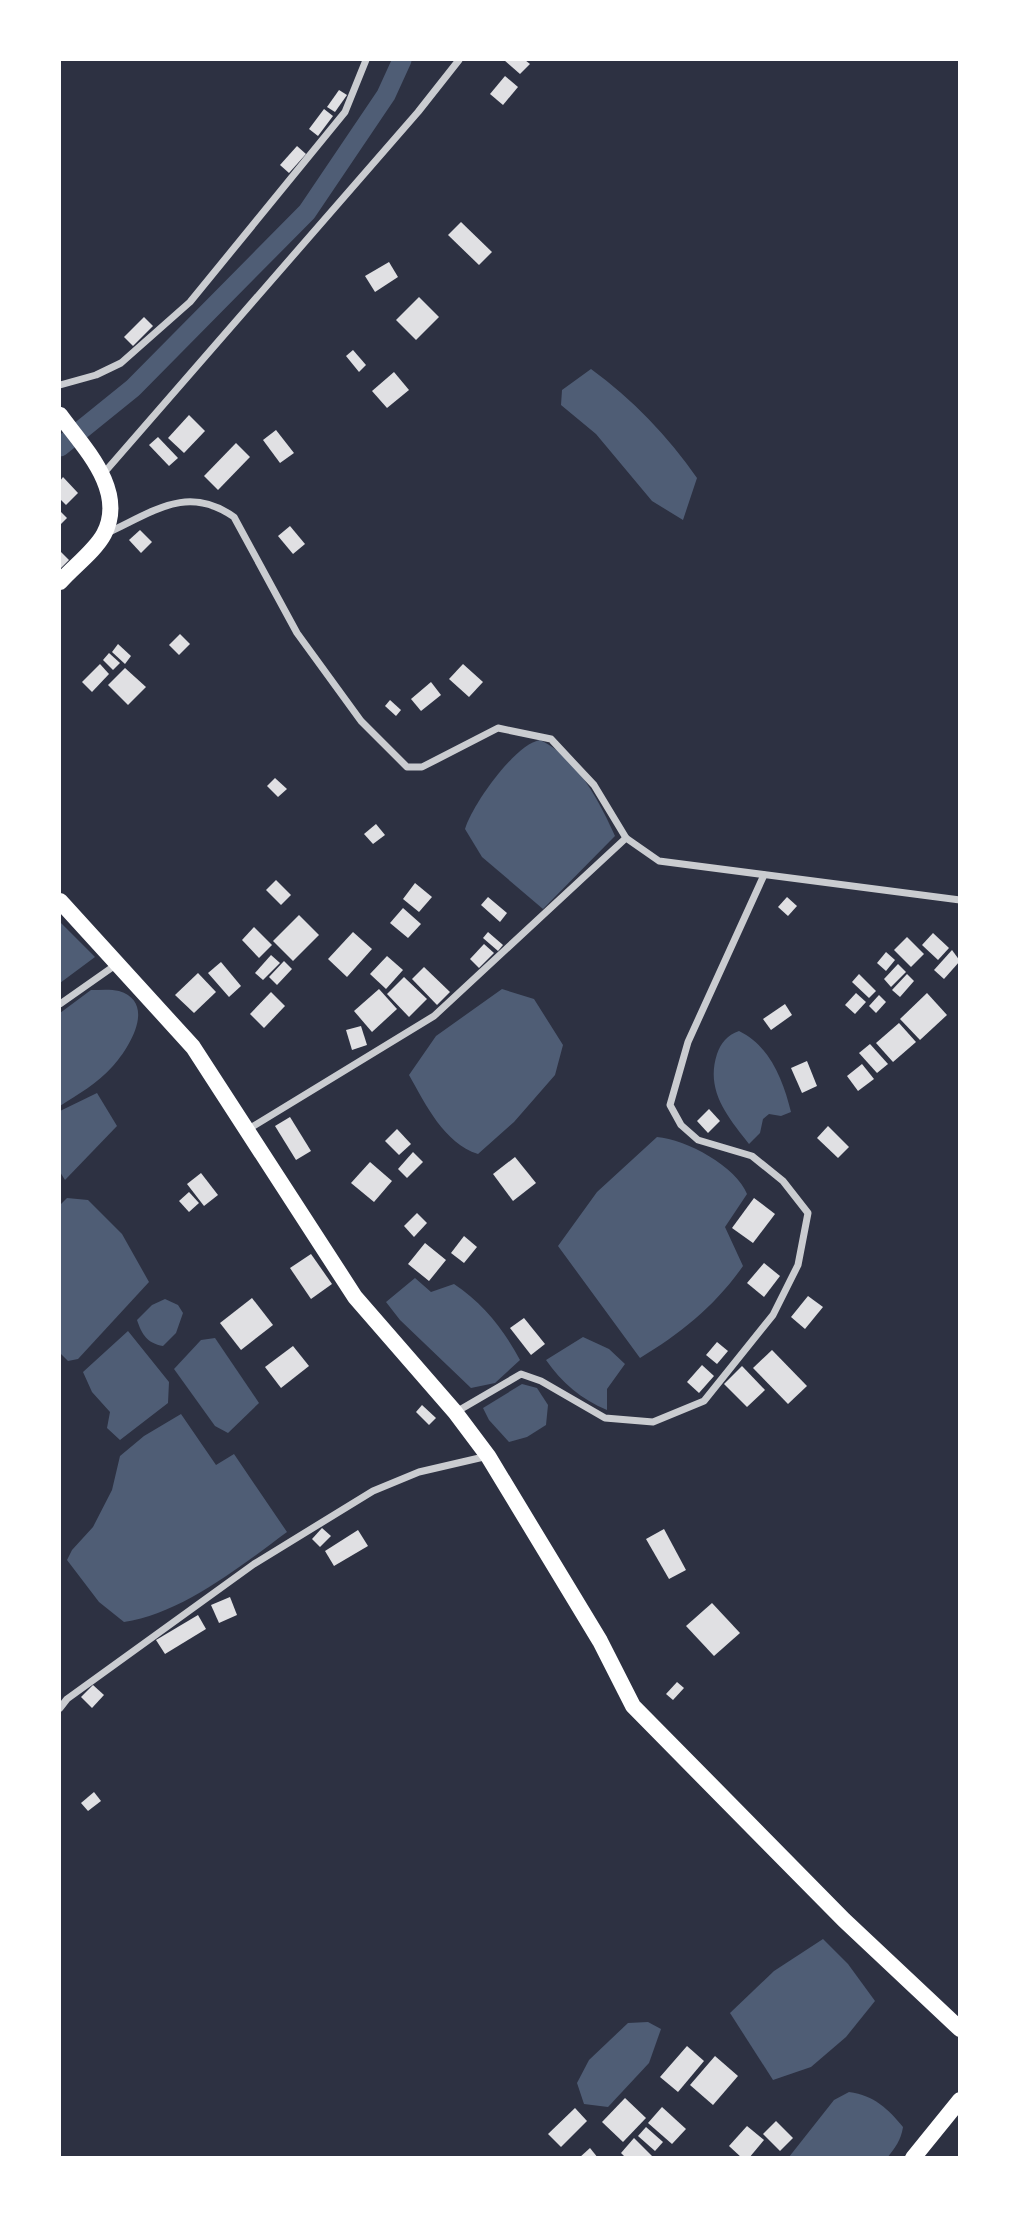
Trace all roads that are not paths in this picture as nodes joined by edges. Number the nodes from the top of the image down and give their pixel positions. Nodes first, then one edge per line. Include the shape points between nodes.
1 (366, 60) edge
2 (460, 60) edge
3 (60, 385) edge
4 (60, 415) edge
5 (103, 474) junction
6 (104, 534) junction
7 (60, 582) edge
8 (626, 838) junction
9 (764, 875) junction
10 (960, 900) edge
11 (60, 901) edge
12 (117, 963) junction
13 (60, 1004) edge
14 (246, 1131) junction
15 (455, 1412) junction
16 (488, 1456) junction
17 (60, 1708) edge
18 (960, 2029) edge
19 (960, 2100) edge
20 (913, 2158) edge

1 - 3 street via 345,113 190,302 121,363
2 - 5 street
4 - 5 highway
5 - 6 highway via 111,502
6 - 7 highway
6 - 8 street via 178,501 216,505 234,517 297,634 361,721 407,767 422,767 498,728 551,738 594,785
8 - 9 street via 659,862
8 - 14 street via 434,1016
9 - 10 street
9 - 15 street via 688,1042 670,1105 681,1125 698,1140 752,1156 783,1181 808,1213 798,1265 773,1315 704,1401 653,1422 605,1418 521,1374
11 - 12 highway
12 - 13 street
12 - 14 highway via 193,1047
14 - 15 highway via 355,1297
15 - 16 highway
16 - 17 street via 419,1472 373,1491 233,1578
16 - 18 highway via 600,1641 633,1706
19 - 20 highway

